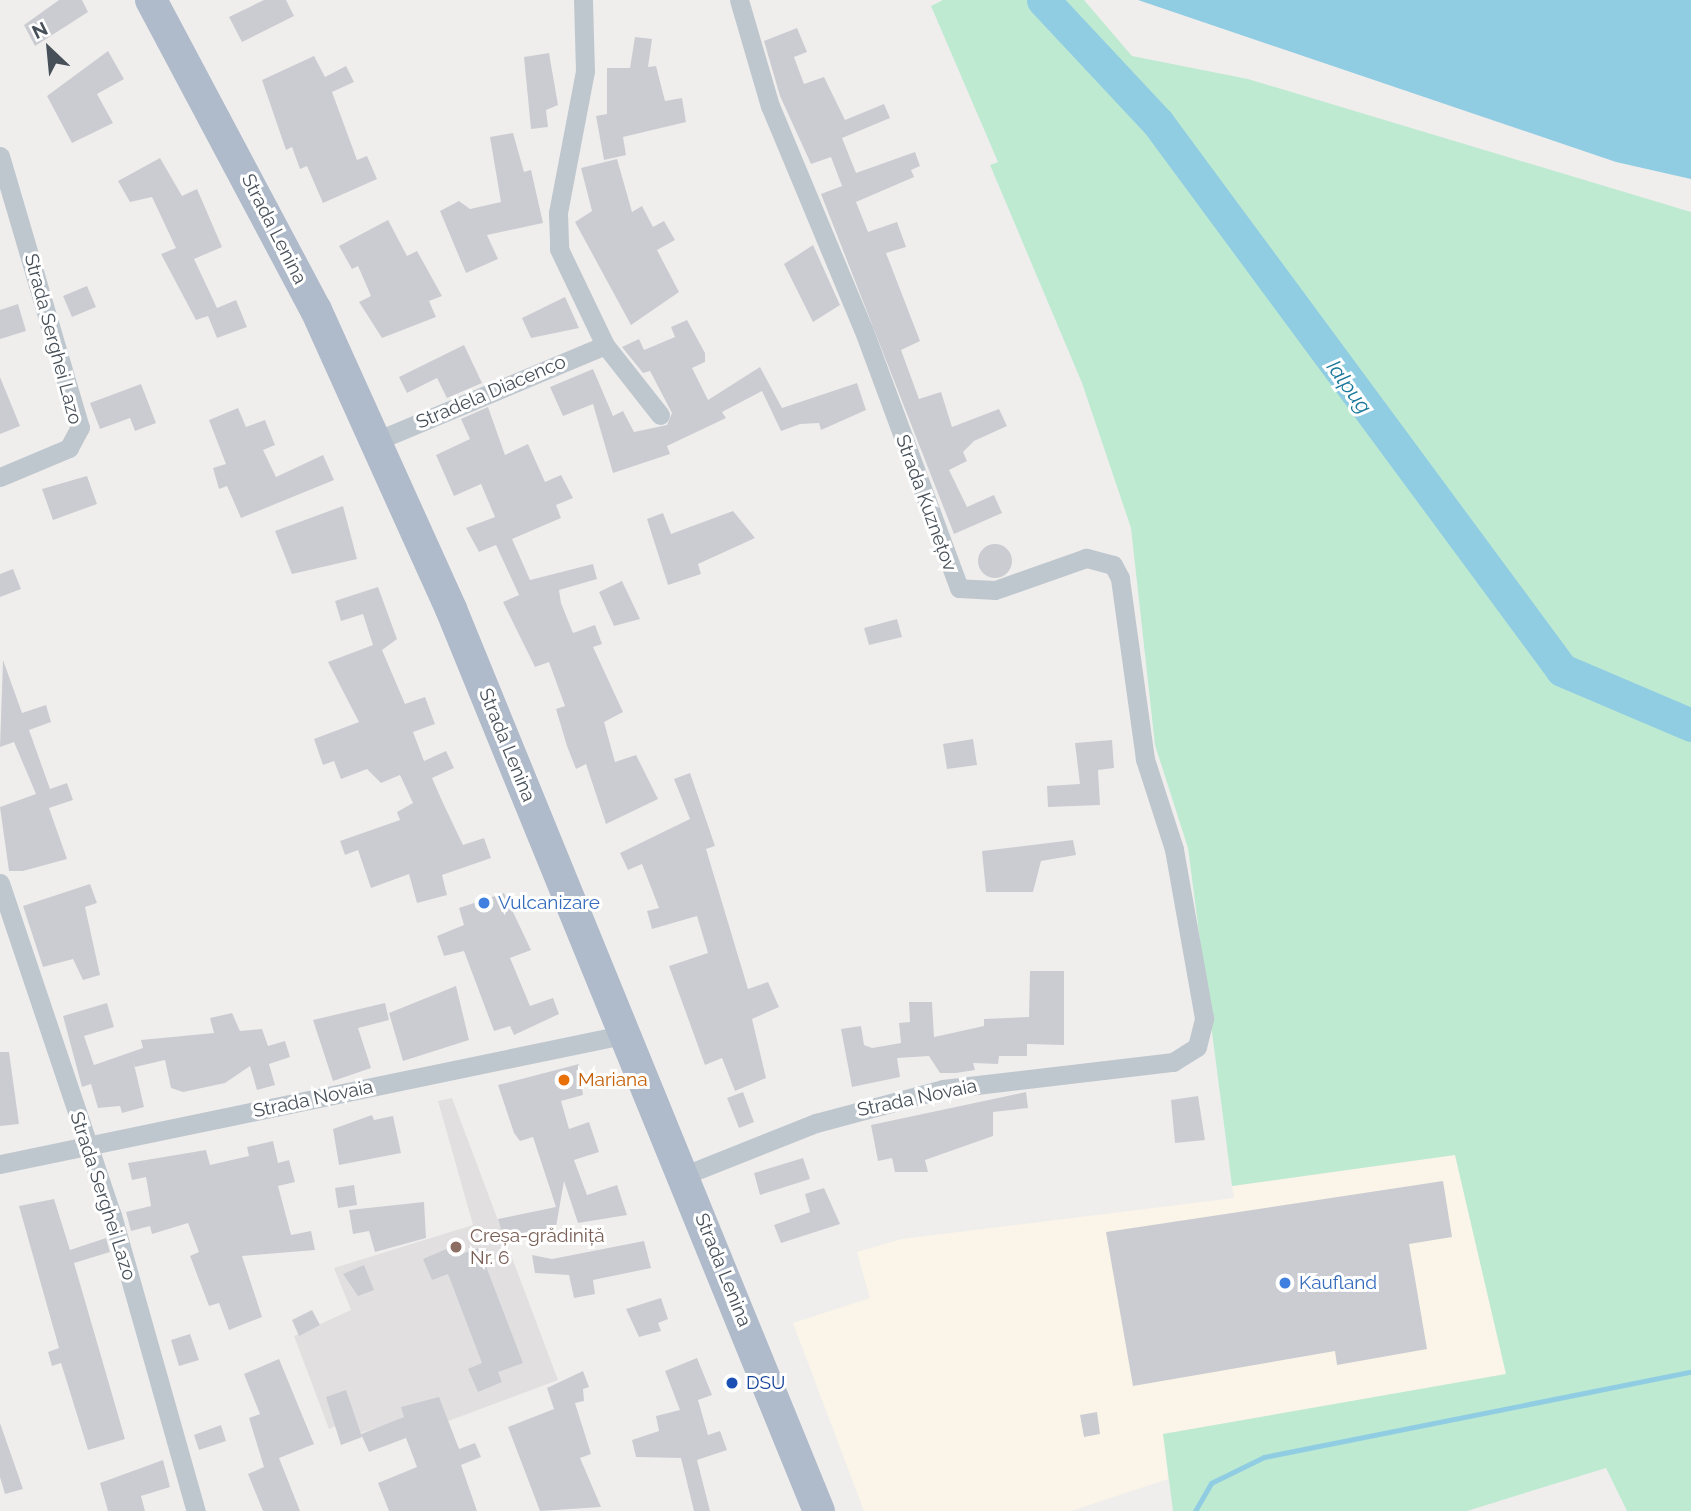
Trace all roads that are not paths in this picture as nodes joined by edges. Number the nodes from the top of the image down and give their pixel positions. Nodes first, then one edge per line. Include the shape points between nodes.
1 (151, 0) edge
2 (583, 0) edge
3 (739, 0) edge
4 (0, 156) edge
5 (605, 345) junction
6 (660, 415) dead end
7 (376, 440) junction
8 (0, 477) edge
9 (0, 883) edge
10 (627, 1034) junction
11 (1197, 1047) joint
12 (88, 1146) junction
13 (0, 1164) edge
14 (685, 1175) junction
15 (196, 1511) edge
16 (819, 1511) edge

1 - 7 main road, Strada Lenina via 316,310
2 - 5 street via 579,131 556,231
3 - 11 street, Strada Kuznețov via 770,106 863,329 959,588 995,590 1086,558 1113,565 1120,578 1145,759 1191,927 1204,1018
4 - 8 street, Strada Serghei Lazo via 80,427 69,448
5 - 6 street
5 - 7 street, Stradela Diacenco
7 - 10 main road, Strada Lenina
9 - 12 street, Strada Serghei Lazo
10 - 12 street, Strada Novaia
10 - 14 main road, Strada Lenina
11 - 14 street, Strada Novaia via 1173,1062 943,1089 874,1105
12 - 13 street, Strada Novaia
12 - 15 street, Strada Serghei Lazo
14 - 16 main road, Strada Lenina

